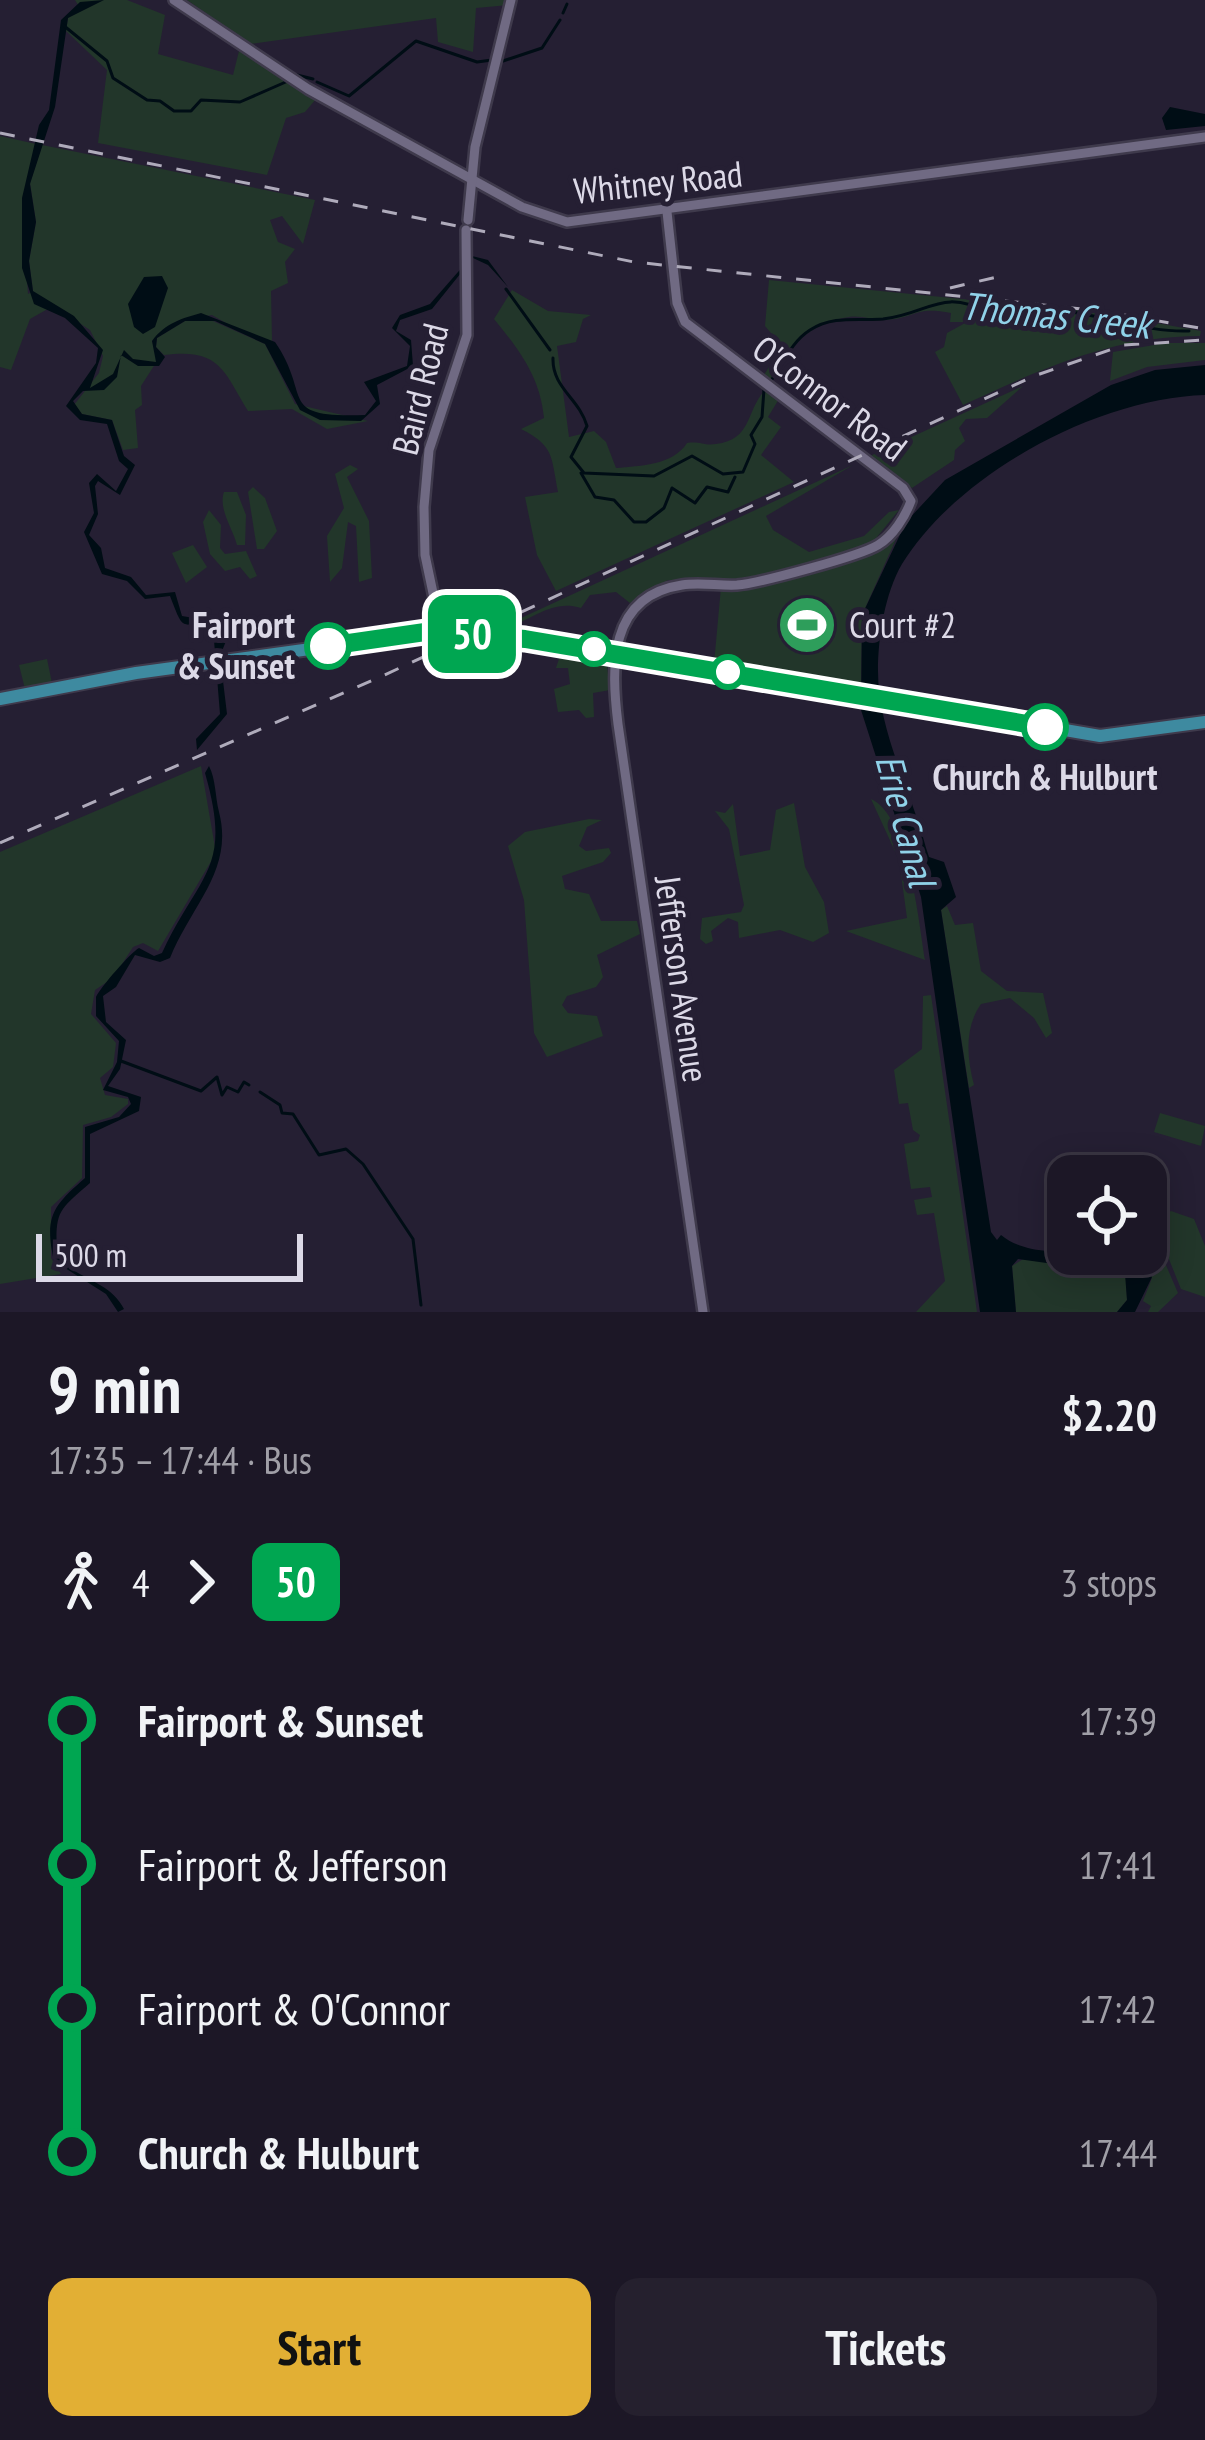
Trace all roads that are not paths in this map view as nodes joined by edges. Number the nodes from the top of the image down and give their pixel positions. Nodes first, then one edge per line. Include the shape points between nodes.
1 (174, 0) edge
2 (511, 0) edge
3 (1205, 137) edge
4 (472, 178) junction
5 (500, 195) junction
6 (667, 212) junction
7 (468, 220) junction
8 (441, 631) junction
9 (614, 652) junction
10 (0, 699) edge
11 (1205, 722) edge
12 (703, 1312) edge

1 - 4 street, Whitney Road via 308,89
2 - 4 street, Baird Road
3 - 6 street, Whitney Road
4 - 5 street, Whitney Road
4 - 7 street, Baird Road
5 - 6 street, Whitney Road via 567,222
5 - 7 street via 480,193
6 - 9 street, O'Connor Road via 683,318 911,498 890,535 871,549 752,583 656,593 627,618
7 - 8 street, Baird Road via 464,353 429,450 424,506
8 - 9 main road
8 - 10 main road
9 - 11 main road via 1100,736
9 - 12 street, Jefferson Avenue

